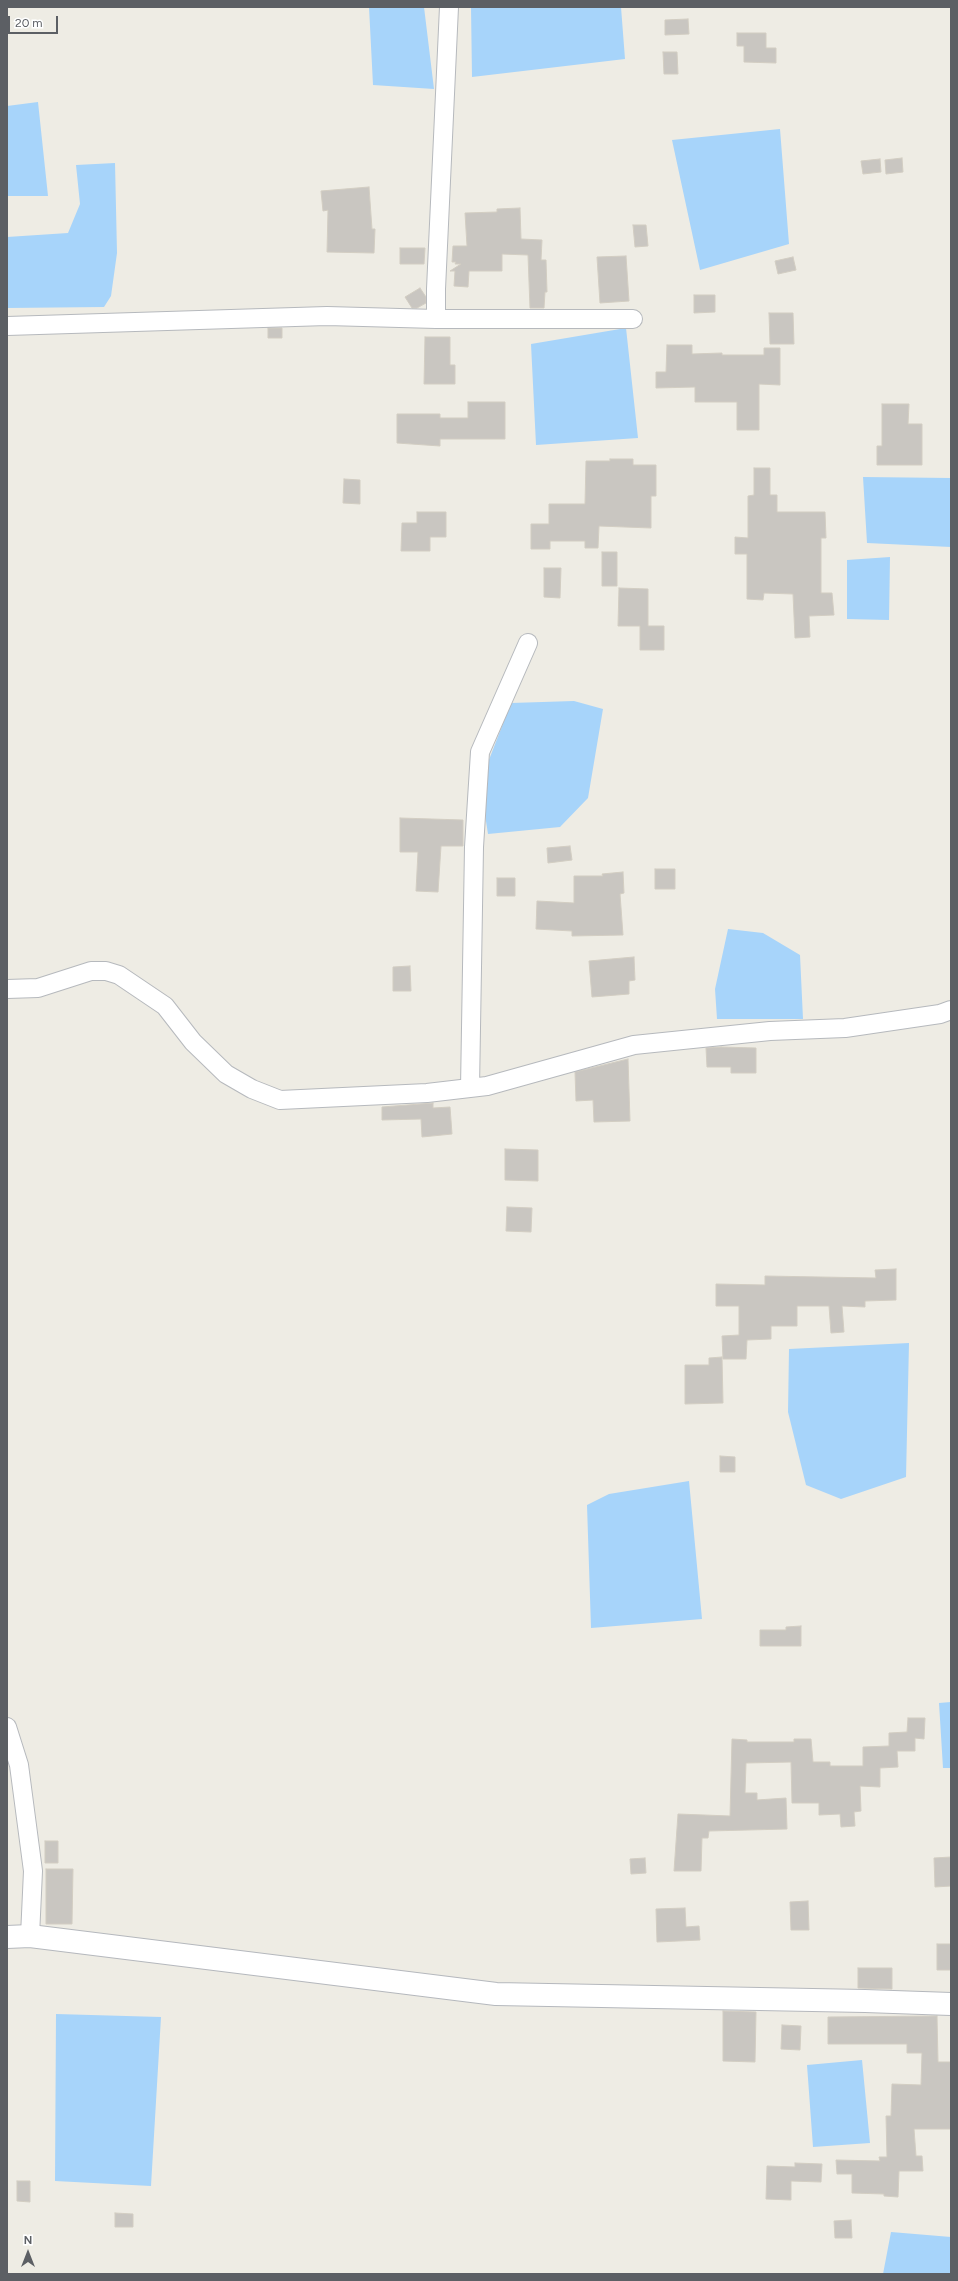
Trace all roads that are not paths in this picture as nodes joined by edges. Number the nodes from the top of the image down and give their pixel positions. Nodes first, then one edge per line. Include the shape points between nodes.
1 (450, 7) edge
2 (436, 319) junction
3 (633, 319) dead end
4 (7, 326) edge
5 (528, 644) dead end
6 (7, 989) edge
7 (951, 1010) edge
8 (470, 1088) junction
9 (7, 1727) edge
10 (30, 1936) junction
11 (7, 1937) edge
12 (951, 2004) edge

1 - 2 street
2 - 3 street
2 - 4 street via 327,316
5 - 8 street via 480,752 474,847
6 - 8 street via 38,988 91,971 106,971 119,975 165,1006 192,1042 226,1074 252,1089 280,1100 427,1093
7 - 8 street via 940,1014 844,1028 770,1031 634,1045 486,1086
9 - 10 street via 19,1765 33,1871
10 - 11 main road
10 - 12 main road via 496,1994

